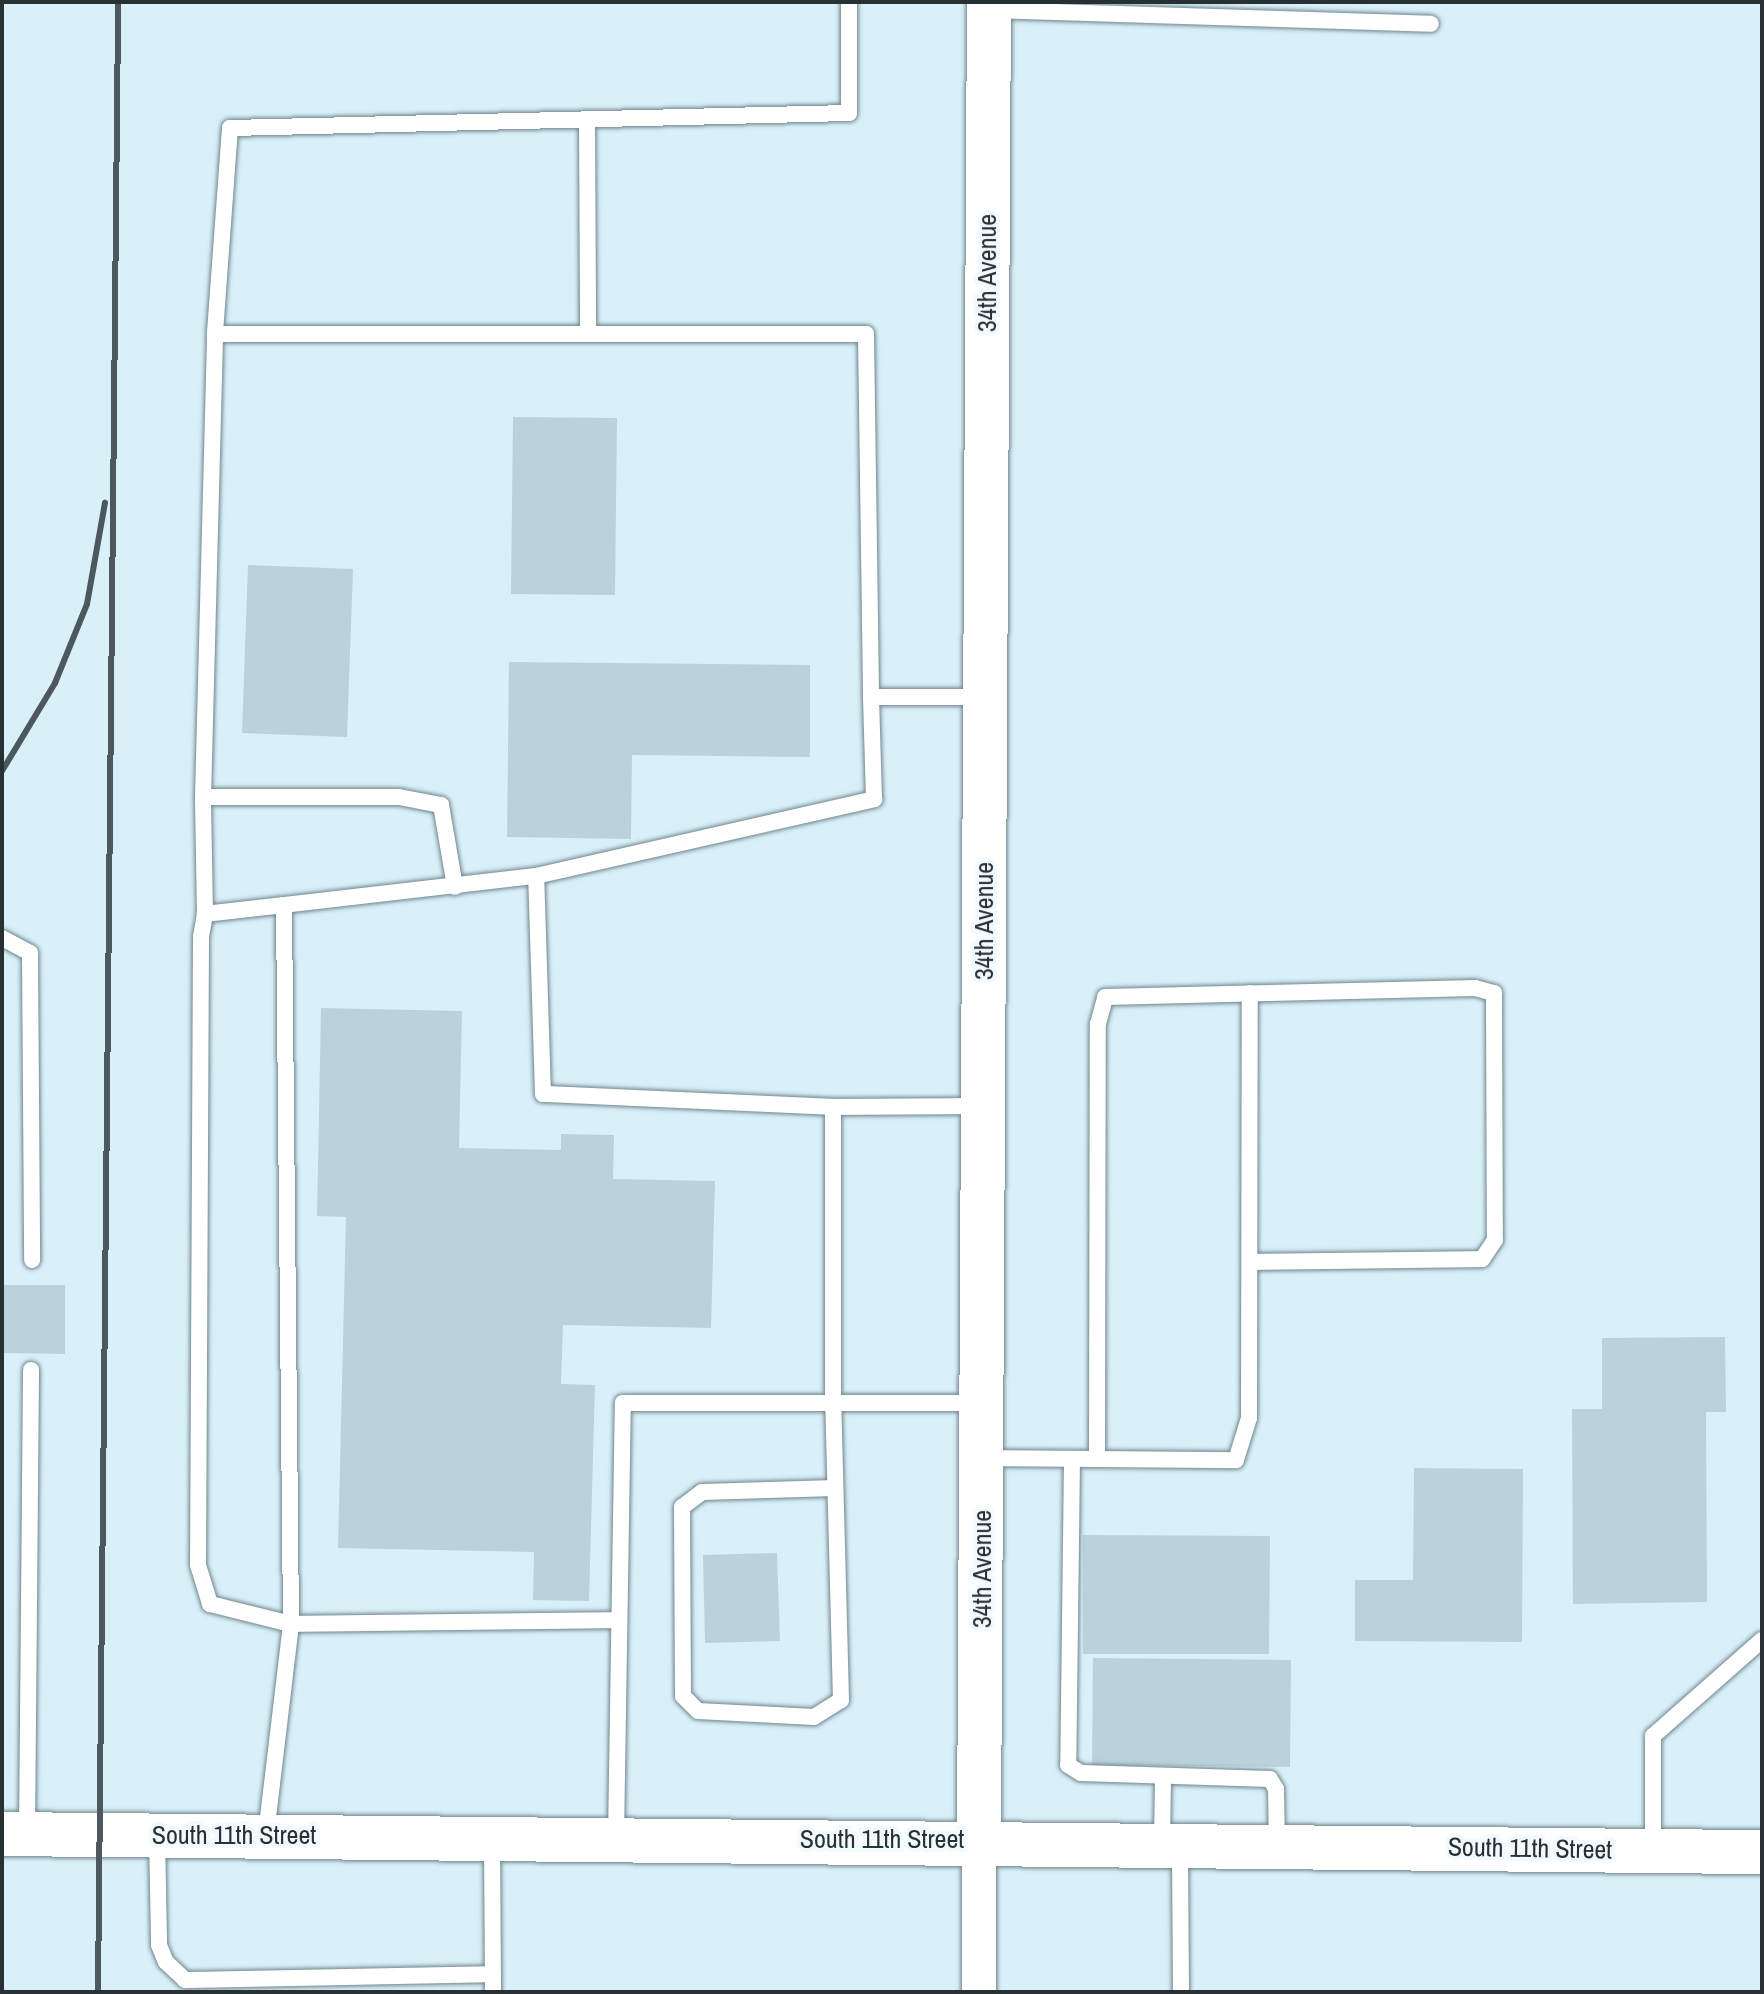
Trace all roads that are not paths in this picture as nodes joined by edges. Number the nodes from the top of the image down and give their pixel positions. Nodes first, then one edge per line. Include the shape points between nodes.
1 (849, 2) edge
2 (989, 6) edge
3 (1431, 24) dead end
4 (587, 119) junction
5 (215, 334) junction
6 (588, 334) junction
7 (871, 697) junction
8 (985, 697) junction
9 (203, 797) junction
10 (536, 876) junction
11 (455, 887) junction
12 (284, 905) junction
13 (205, 914) junction
14 (2, 938) edge
15 (1250, 993) junction
16 (983, 1106) junction
17 (833, 1107) junction
18 (32, 1260) dead end
19 (1252, 1262) junction
20 (31, 1370) dead end
21 (833, 1403) junction
22 (983, 1403) junction
23 (983, 1458) junction
24 (1072, 1459) junction
25 (1097, 1459) junction
26 (835, 1488) junction
27 (619, 1620) junction
28 (291, 1624) junction
29 (1762, 1640) edge
30 (1163, 1776) junction
31 (15, 1834) edge
32 (157, 1835) junction
33 (266, 1835) junction
34 (492, 1837) junction
35 (616, 1838) junction
36 (979, 1840) junction
37 (1171, 1843) junction
38 (1277, 1844) junction
39 (1653, 1850) junction
40 (1762, 1852) edge
41 (493, 1974) junction
42 (493, 1992) edge
43 (979, 1992) edge
44 (1181, 1992) edge

1 - 4 lane via 849,113
2 - 3 lane
2 - 8 street, 34th Avenue
4 - 5 lane via 230,128
4 - 6 lane
5 - 6 lane
5 - 9 lane
6 - 7 lane via 866,334
7 - 8 lane
7 - 10 lane via 874,799
8 - 16 street, 34th Avenue
9 - 11 lane via 399,797 441,805
9 - 13 lane
10 - 11 lane
10 - 17 lane via 543,1094
11 - 12 lane
12 - 13 lane
12 - 28 lane
13 - 28 lane via 198,1565 210,1604
14 - 18 lane via 30,953
15 - 19 lane
15 - 19 lane via 1475,988 1494,993 1495,1240 1482,1259
15 - 25 lane via 1105,997 1098,1024
16 - 17 lane
16 - 22 street, 34th Avenue
17 - 21 lane
19 - 25 lane via 1249,1418 1236,1460
20 - 31 lane
21 - 22 lane
21 - 26 lane
21 - 27 lane via 623,1403
22 - 23 street, 34th Avenue
23 - 24 lane
23 - 36 street, 34th Avenue
24 - 25 lane
24 - 30 lane via 1068,1765 1081,1773
26 - 26 lane via 841,1700 814,1717 698,1711 683,1696 682,1507 702,1492
27 - 28 lane
27 - 35 lane
28 - 33 lane
29 - 39 lane via 1653,1736
30 - 37 lane
30 - 38 lane via 1270,1779 1276,1789
31 - 32 street, South 11th Street
32 - 33 street, South 11th Street
32 - 41 lane via 159,1945 166,1962 185,1980
33 - 34 street, South 11th Street
34 - 35 street, South 11th Street
34 - 41 lane
35 - 36 street, South 11th Street
36 - 37 street, South 11th Street
36 - 43 street
37 - 38 street, South 11th Street
37 - 44 lane
38 - 39 street, South 11th Street
39 - 40 street, South 11th Street
41 - 42 lane

